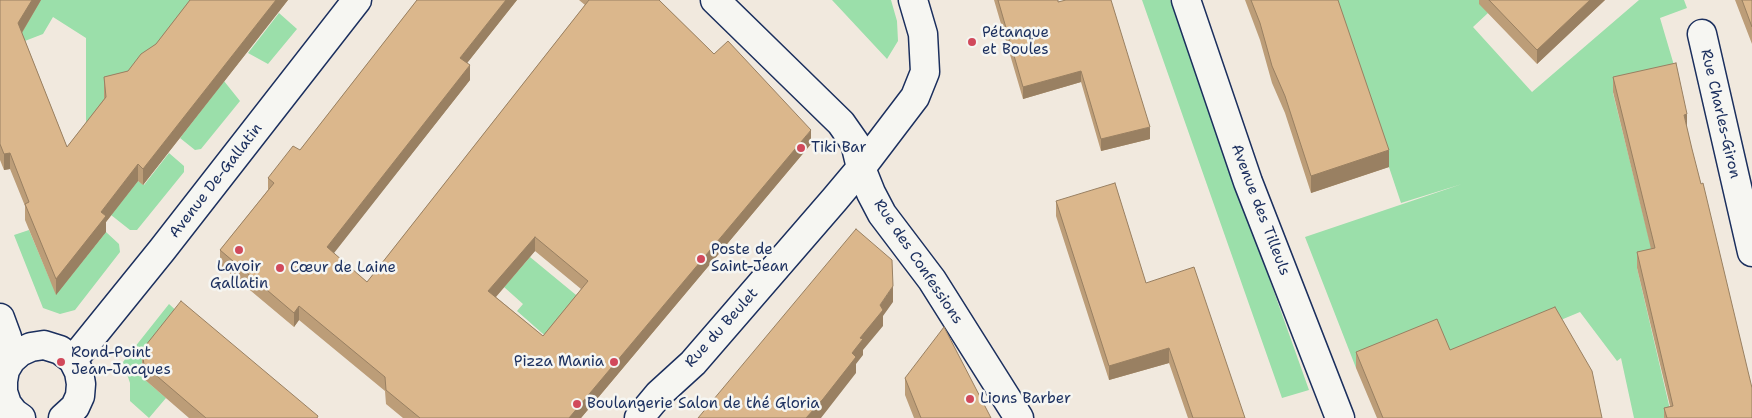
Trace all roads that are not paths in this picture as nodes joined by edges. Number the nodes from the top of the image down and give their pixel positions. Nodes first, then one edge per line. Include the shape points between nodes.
1 (358, 0) edge
2 (716, 0) edge
3 (913, 0) edge
4 (1186, 0) edge
5 (1702, 34) dead end
6 (862, 168) junction
7 (1752, 252) edge
8 (0, 318) edge
9 (73, 360) junction
10 (5, 374) edge
11 (87, 407) edge
12 (21, 418) edge
13 (63, 418) edge
14 (639, 418) edge
15 (1019, 418) edge
16 (1340, 418) edge

1 - 9 street, Avenue De-Gallatin
2 - 6 street, Rue des Confessions via 841,123 855,143
3 - 6 street, Rue du Beulet via 923,34 925,72 916,97
4 - 16 street, Avenue des Tilleuls via 1248,182
5 - 7 street, Rue Charles-Giron
6 - 14 street, Rue du Beulet via 693,363
6 - 15 street, Rue des Confessions via 882,214 932,280
8 - 10 street via 6,337
9 - 10 street via 60,350 44,345 20,352
9 - 11 street
10 - 12 street via 3,392 7,404
11 - 13 street via 75,407

